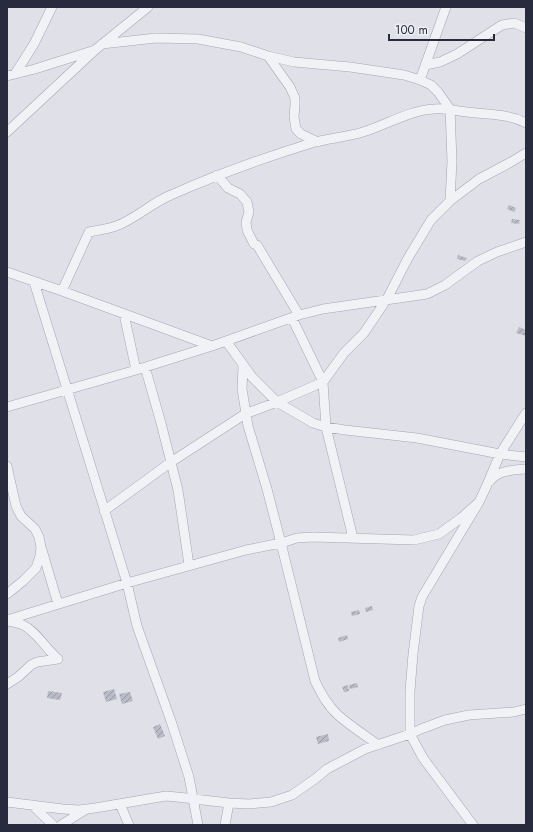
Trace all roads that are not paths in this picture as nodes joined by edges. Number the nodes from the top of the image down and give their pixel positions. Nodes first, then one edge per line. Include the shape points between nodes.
1 (52, 7) edge
2 (148, 7) edge
3 (446, 7) edge
4 (526, 28) edge
5 (99, 47) junction
6 (268, 56) junction
7 (425, 65) junction
8 (11, 75) edge
9 (420, 80) junction
10 (450, 109) junction
11 (526, 122) edge
12 (7, 132) edge
13 (318, 142) junction
14 (526, 153) edge
15 (217, 175) junction
16 (450, 201) junction
17 (526, 242) edge
18 (7, 272) edge
19 (34, 282) junction
20 (62, 291) junction
21 (387, 299) junction
22 (124, 314) junction
23 (295, 317) junction
24 (226, 341) junction
25 (212, 346) junction
26 (243, 366) junction
27 (141, 368) junction
28 (322, 382) junction
29 (66, 390) junction
30 (277, 402) junction
31 (7, 407) edge
32 (526, 413) edge
33 (245, 414) junction
34 (326, 427) junction
35 (500, 454) junction
36 (526, 457) edge
37 (171, 462) junction
38 (7, 466) edge
39 (526, 469) edge
40 (487, 485) junction
41 (479, 502) junction
42 (104, 511) junction
43 (353, 538) junction
44 (281, 543) junction
45 (41, 547) junction
46 (188, 565) junction
47 (127, 583) junction
48 (7, 594) edge
49 (58, 604) junction
50 (7, 620) edge
51 (7, 684) edge
52 (526, 709) edge
53 (410, 734) junction
54 (378, 745) junction
55 (194, 799) junction
56 (7, 802) edge
57 (229, 803) junction
58 (120, 804) junction
59 (32, 805) junction
60 (87, 809) junction
61 (53, 825) edge
62 (61, 825) edge
63 (129, 825) edge
64 (198, 825) edge
65 (225, 825) edge
66 (473, 825) edge

1 - 8 street via 34,44
2 - 5 street
3 - 7 street
4 - 7 street via 514,23 502,25 457,54 440,62
5 - 6 street via 156,38 198,39 241,47
5 - 8 street
5 - 12 street
6 - 9 street via 294,62 404,75
6 - 13 street via 295,98 296,130
7 - 9 street
9 - 10 street via 431,85
10 - 11 street via 502,115
10 - 13 street via 414,113 363,132
10 - 16 street
13 - 15 street
14 - 16 street via 479,179
15 - 20 street via 164,198 115,226 89,232
15 - 23 street via 228,188 240,194 247,202 247,230
16 - 21 street via 431,220
17 - 21 street via 478,261 445,285 427,294
18 - 19 street
19 - 20 street
19 - 29 street
20 - 22 street
21 - 23 street via 323,309
21 - 28 street via 364,334 344,353
22 - 25 street
22 - 27 street
23 - 24 street
23 - 28 street
24 - 25 street
24 - 26 street
25 - 27 street
26 - 30 street
26 - 33 street
27 - 29 street
27 - 37 street via 161,423
28 - 30 street
28 - 34 street
29 - 31 street
29 - 42 street
30 - 33 street
30 - 34 street
32 - 35 street
33 - 37 street
33 - 44 street
34 - 35 street via 417,438
34 - 43 street
35 - 36 street
35 - 40 street
37 - 42 street
37 - 46 street via 178,490
38 - 45 street via 16,506 21,516 35,529
39 - 40 street via 502,472 491,478
40 - 41 street
41 - 43 street via 439,534 414,540
41 - 53 street via 422,597 413,654
42 - 47 street
43 - 44 street via 297,538
44 - 46 street
44 - 54 street via 314,680 337,714
45 - 48 street via 36,568
45 - 49 street
46 - 47 street
47 - 49 street
47 - 55 street via 137,626 171,721
49 - 50 street
50 - 51 street via 28,628 58,659 37,662
52 - 53 street via 444,720
53 - 54 street
53 - 66 street via 422,758
54 - 57 street via 327,769 292,795 271,802
55 - 57 street
55 - 58 street via 166,796
55 - 64 street
56 - 59 street
57 - 65 street
58 - 60 street
58 - 63 street
59 - 60 street
59 - 61 street
60 - 62 street

